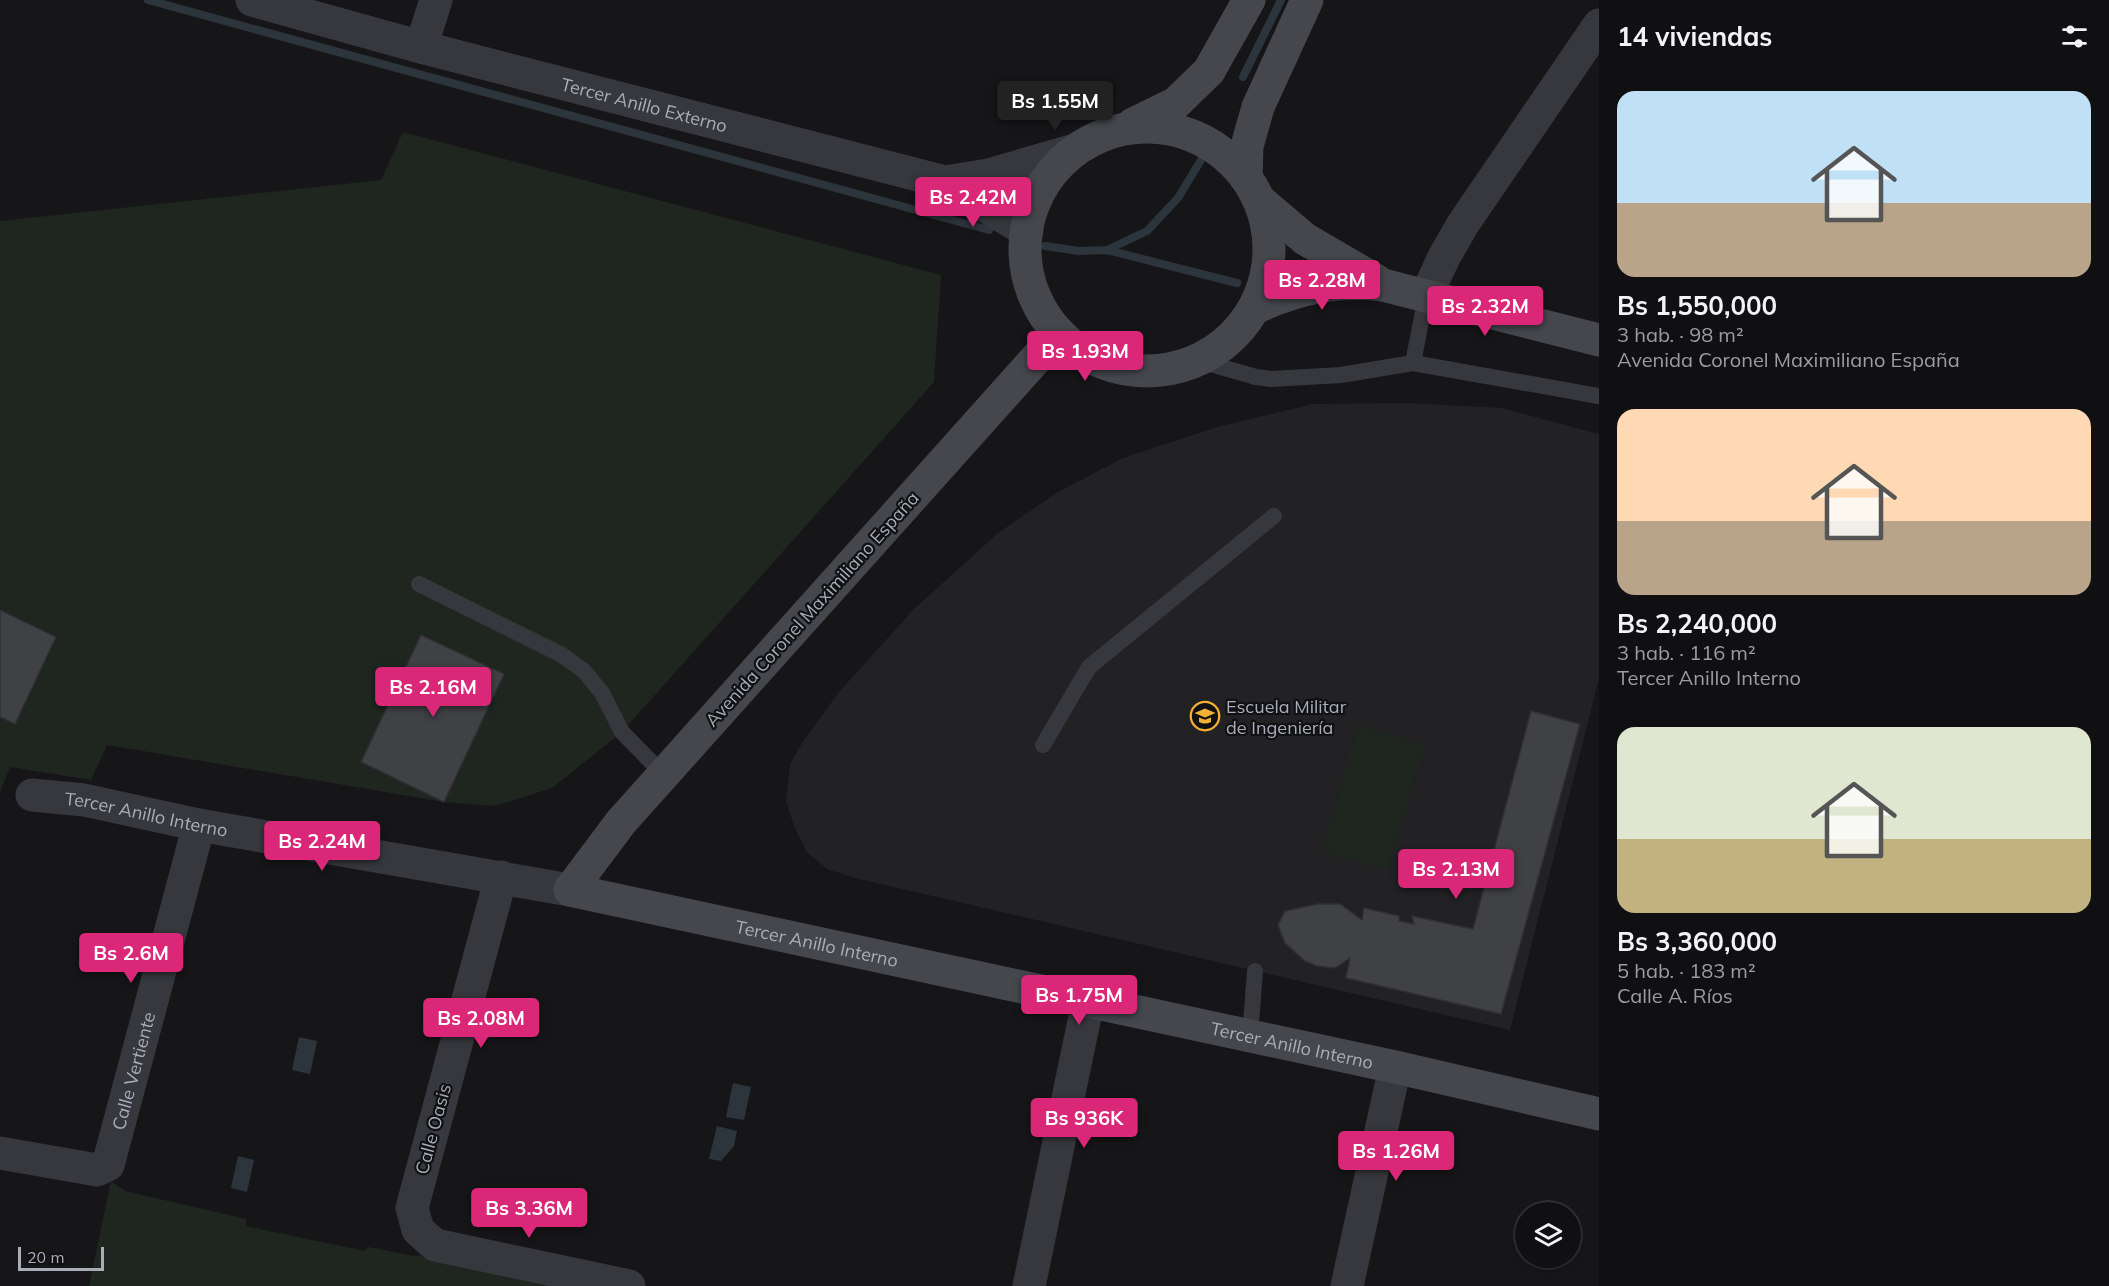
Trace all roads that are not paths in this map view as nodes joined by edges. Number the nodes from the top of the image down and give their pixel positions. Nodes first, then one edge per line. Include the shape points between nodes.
1 (252, 0) edge
2 (436, 0) edge
3 (1307, 0) edge
4 (1246, 1) edge
5 (1599, 25) edge
6 (421, 47) junction
7 (1131, 124) junction
8 (1071, 152) junction
9 (945, 182) junction
10 (1252, 189) junction
11 (1027, 231) junction
12 (1383, 285) junction
13 (1426, 296) junction
14 (1255, 309) junction
15 (1059, 333) junction
16 (1599, 340) edge
17 (1200, 361) junction
18 (1413, 363) junction
19 (1599, 396) edge
20 (1274, 516) dead end
21 (419, 584) dead end
22 (1043, 745) dead end
23 (664, 775) junction
24 (32, 795) dead end
25 (199, 825) junction
26 (501, 877) junction
27 (570, 890) junction
28 (1254, 971) dead end
29 (1088, 1002) junction
30 (1250, 1037) junction
31 (1395, 1067) junction
32 (1599, 1114) edge
33 (0, 1153) edge
34 (629, 1286) edge
35 (1029, 1286) edge
36 (1347, 1286) edge

1 - 6 street, Tercer Anillo Externo
2 - 6 street
3 - 10 street via 1258,107 1247,146
4 - 7 street via 1209,71 1176,103
5 - 13 street via 1463,224
6 - 9 street, Tercer Anillo Externo
7 - 8 street via 1099,134
7 - 10 street via 1164,126 1195,137 1223,154
8 - 9 street via 988,175
8 - 11 street via 1049,175
9 - 11 street, Tercer Anillo Externo
10 - 12 street via 1314,244
10 - 14 street via 1267,236 1266,273
11 - 15 street via 1031,286 1042,311
12 - 13 street
12 - 14 street via 1331,283 1305,288
13 - 16 street
13 - 18 lane
14 - 17 street via 1232,339
15 - 17 street via 1089,357 1125,370 1164,371
15 - 23 street, Avenida Coronel Maximiliano España
17 - 18 lane via 1271,379 1341,375
18 - 19 lane
20 - 22 lane via 1089,667
21 - 23 lane via 562,655 584,671 602,693 622,732
23 - 27 street, Avenida Coronel Maximiliano España via 621,822
24 - 25 street, Tercer Anillo Interno via 84,800
25 - 26 street, Tercer Anillo Interno
25 - 33 street, Calle Vertiente via 108,1165 97,1170
26 - 27 street, Tercer Anillo Interno
26 - 34 street, Calle Oasis via 412,1208 418,1230 435,1245
27 - 29 street, Tercer Anillo Interno
28 - 30 lane
29 - 30 street, Tercer Anillo Interno
29 - 35 street
30 - 31 street, Tercer Anillo Interno
31 - 32 street, Tercer Anillo Interno
31 - 36 street

